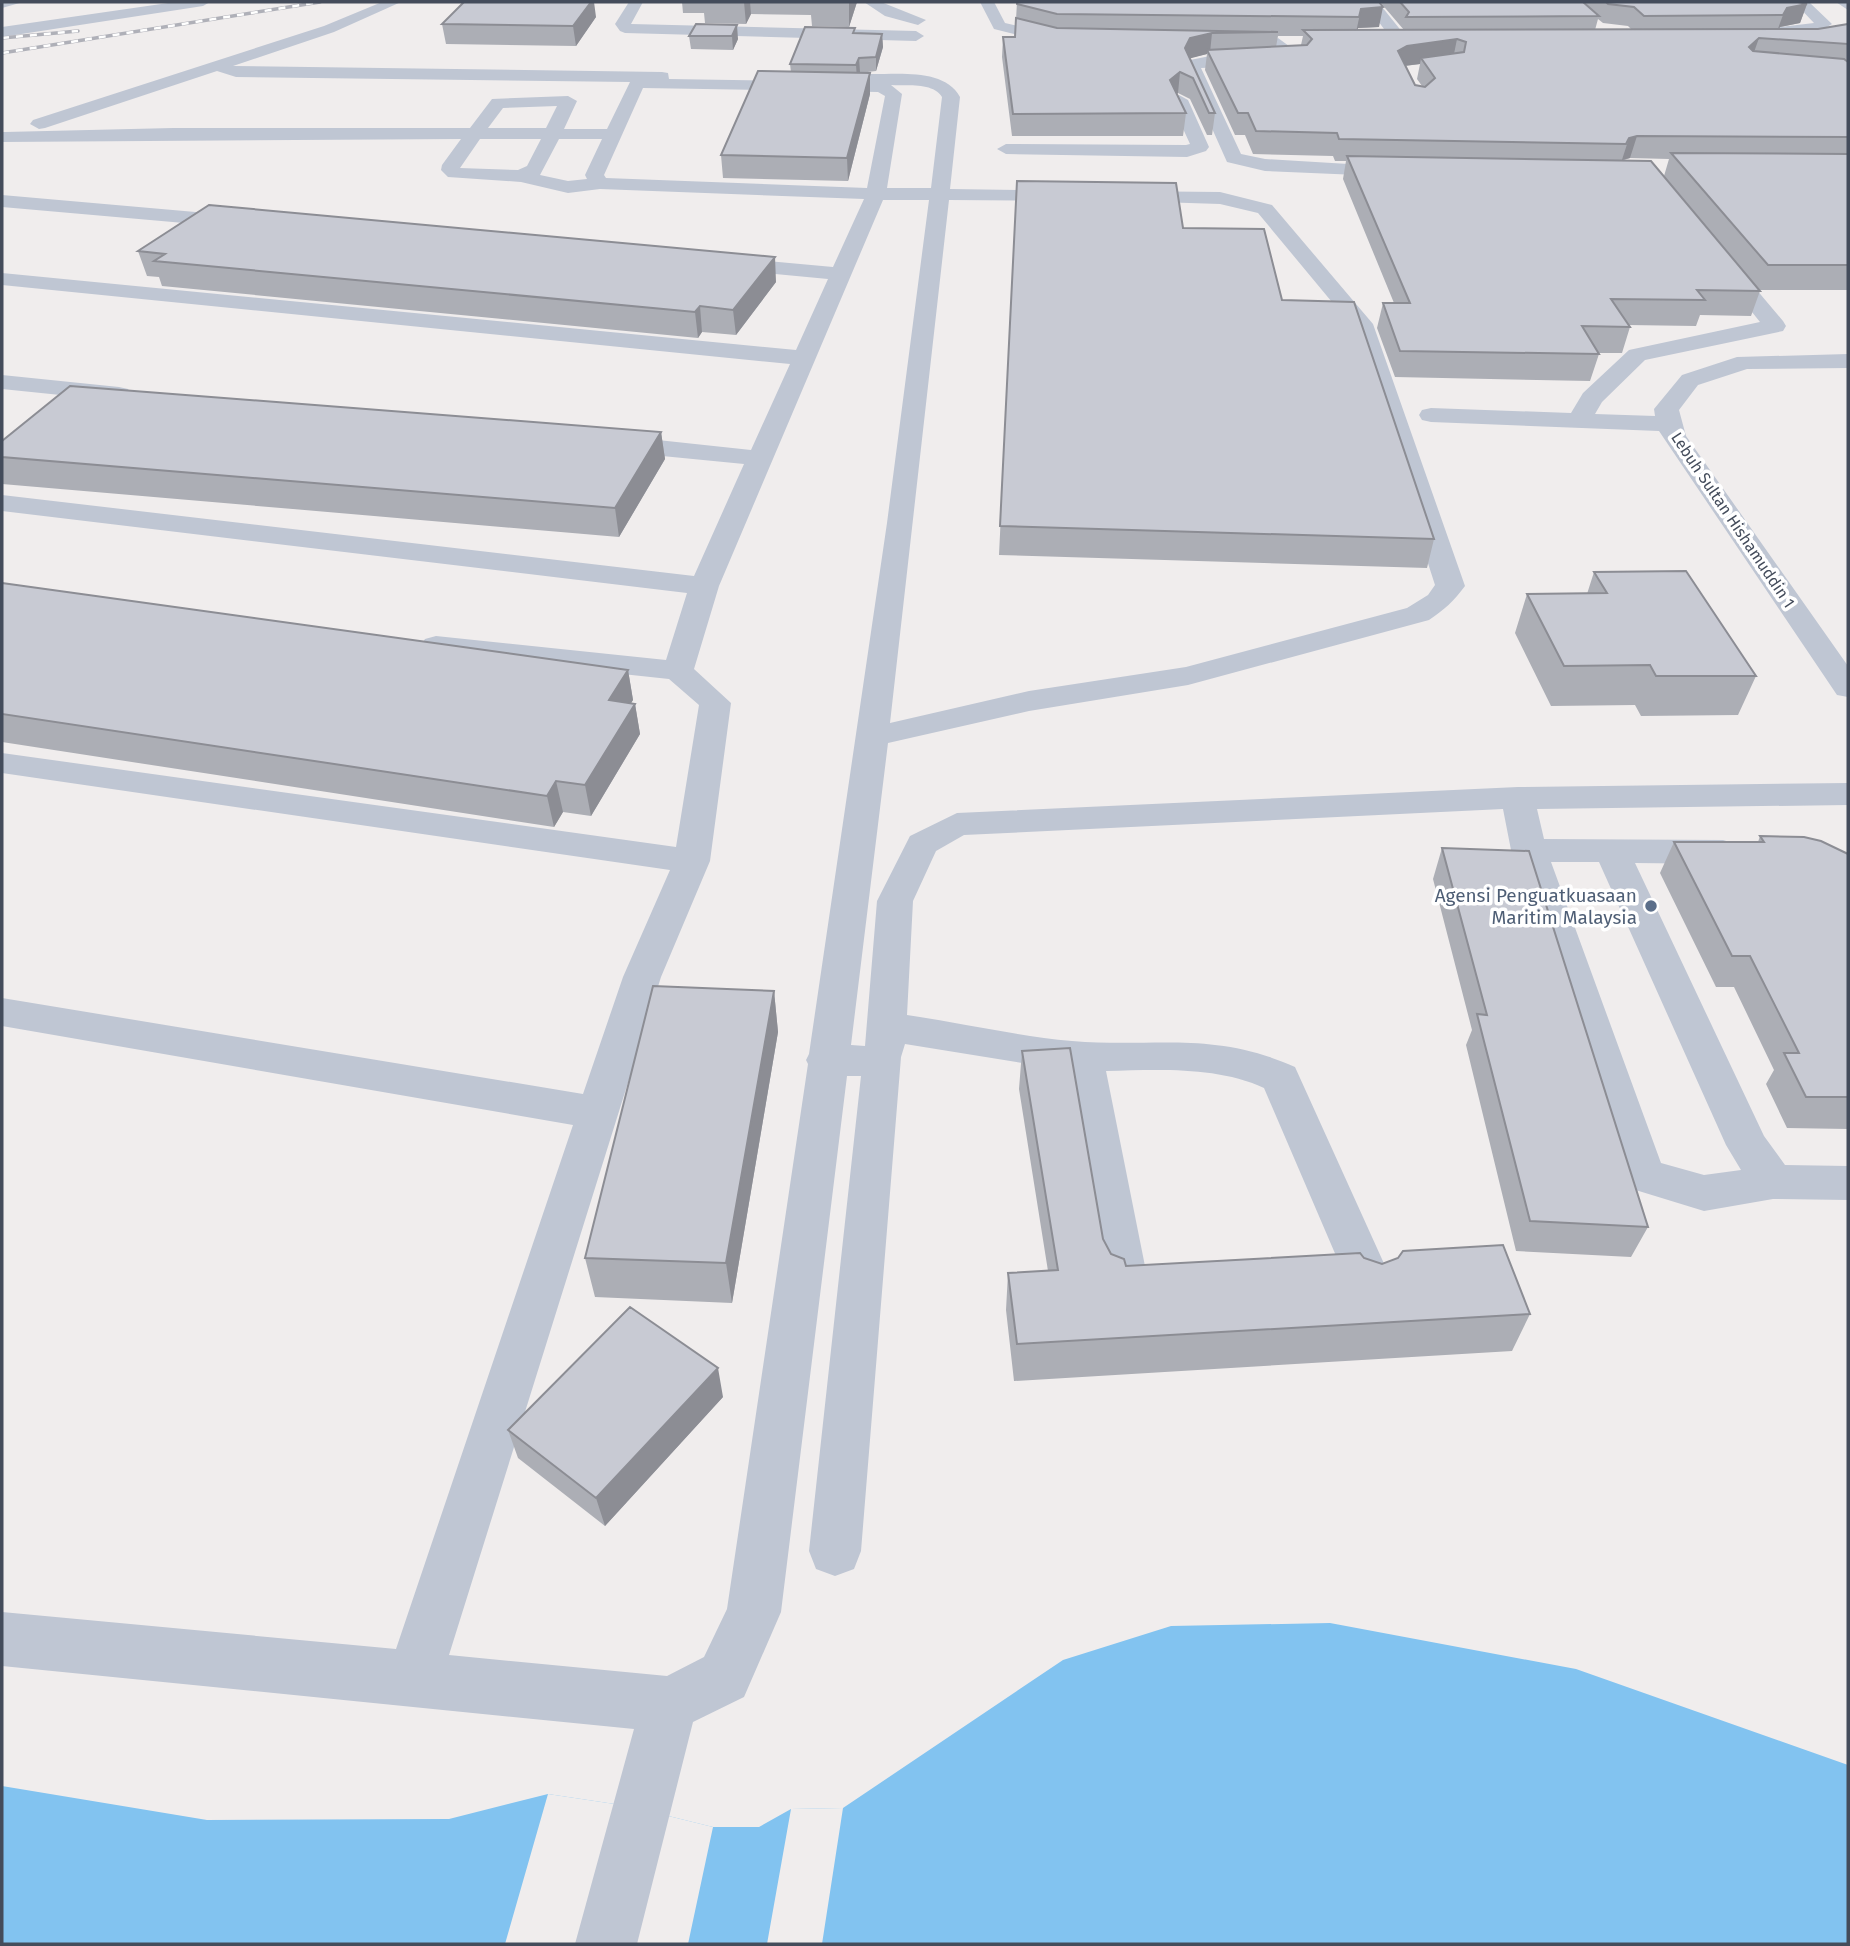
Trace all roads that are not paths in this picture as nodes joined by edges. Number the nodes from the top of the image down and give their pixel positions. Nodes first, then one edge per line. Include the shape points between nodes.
1 (16, 2) edge
2 (190, 2) edge
3 (203, 2) edge
4 (394, 2) edge
5 (636, 2) edge
6 (871, 2) edge
7 (925, 2) edge
8 (987, 2) edge
9 (1371, 2) edge
10 (1801, 2) edge
11 (1843, 2) edge
12 (2, 4) edge
13 (169, 4) edge
14 (1848, 6) edge
15 (677, 22) dead end
16 (2, 26) edge
17 (2, 32) edge
18 (917, 32) junction
19 (872, 35) junction
20 (1834, 39) edge
21 (1081, 42) edge
22 (1409, 44) edge
23 (1302, 49) junction
24 (221, 56) junction
25 (866, 56) edge
26 (1170, 78) edge
27 (605, 100) dead end
28 (629, 100) junction
29 (50, 102) dead end
30 (26, 119) junction
31 (474, 133) junction
32 (553, 134) junction
33 (613, 134) junction
34 (4, 138) edge
35 (1006, 149) dead end
36 (1421, 173) edge
37 (521, 176) junction
38 (600, 183) junction
39 (938, 193) junction
40 (876, 194) junction
41 (2, 201) edge
42 (264, 223) edge
43 (1707, 242) edge
44 (705, 262) edge
45 (843, 274) junction
46 (2, 279) edge
47 (802, 358) junction
48 (1848, 361) edge
49 (2, 382) edge
50 (139, 396) edge
51 (1431, 415) dead end
52 (1578, 420) junction
53 (1668, 424) junction
54 (593, 442) edge
55 (758, 458) junction
56 (2, 503) edge
57 (704, 586) junction
58 (402, 642) edge
59 (678, 671) junction
60 (1848, 688) edge
61 (872, 737) junction
62 (2, 763) edge
63 (1848, 794) edge
64 (1518, 798) junction
65 (1530, 850) junction
66 (1612, 851) junction
67 (1761, 853) edge
68 (692, 861) junction
69 (2, 1012) edge
70 (885, 1044) junction
71 (1073, 1056) junction
72 (826, 1060) junction
73 (598, 1113) junction
74 (1773, 1182) junction
75 (1848, 1183) edge
76 (1124, 1276) edge
77 (1368, 1279) edge
78 (835, 1551) dead end
79 (2, 1639) edge
80 (413, 1681) junction
81 (669, 1704) junction
82 (606, 1944) edge

1 - 12 street
2 - 13 street
3 - 13 street
4 - 24 street via 329,29
5 - 19 street via 625,28
6 - 18 street
7 - 18 street
8 - 21 street via 999,26 1056,41
9 - 22 street via 1395,33 1327,39
10 - 20 street via 1824,24 1814,30 1742,38
11 - 14 street
13 - 16 street
13 - 17 street
15 - 18 street
18 - 19 street
19 - 25 street
23 - 23 street via 1271,40
23 - 36 street via 1196,63 1193,68 1234,158 1265,166
24 - 30 street
24 - 39 street via 236,72 932,82 947,89 951,97
26 - 35 street via 1199,147 1187,151
27 - 28 street
28 - 33 street
28 - 40 street via 638,83 890,89 894,94
29 - 30 street
30 - 34 street
31 - 32 street
31 - 32 street via 498,103 574,101
31 - 34 street
31 - 37 street via 450,170
32 - 33 street
32 - 37 street via 535,170
33 - 38 street via 594,174
37 - 38 street via 568,187
38 - 40 street
39 - 40 street
39 - 61 street
39 - 61 street via 1220,198 1265,209 1362,324 1450,586 1418,614 1188,676 1029,701
40 - 45 street
41 - 42 street
43 - 52 street via 1775,326 1637,355 1592,398
44 - 45 street
45 - 47 street
46 - 47 street
47 - 55 street
48 - 53 street, Lebuh Sultan Hishamuddin 1 via 1745,362 1690,380 1666,409
49 - 50 street
51 - 52 street
52 - 53 street
53 - 60 street, Lebuh Sultan Hishamuddin 1
54 - 55 street
55 - 57 street
56 - 57 street
57 - 59 street
58 - 59 street
59 - 68 street via 715,703
61 - 72 street
62 - 68 street
63 - 64 street
64 - 65 street
64 - 70 street via 957,824 922,844 895,901
65 - 66 street
65 - 74 street via 1644,1176 1704,1193
66 - 67 street
66 - 74 street via 1747,1145
68 - 73 street via 642,977
69 - 73 street
70 - 71 street
70 - 72 street
70 - 78 street
71 - 76 street via 1088,1075
71 - 77 street via 1213,1059 1261,1067 1280,1078
72 - 81 street via 754,1612 724,1677
73 - 80 street
74 - 75 street
79 - 80 street
80 - 81 street
81 - 82 street

